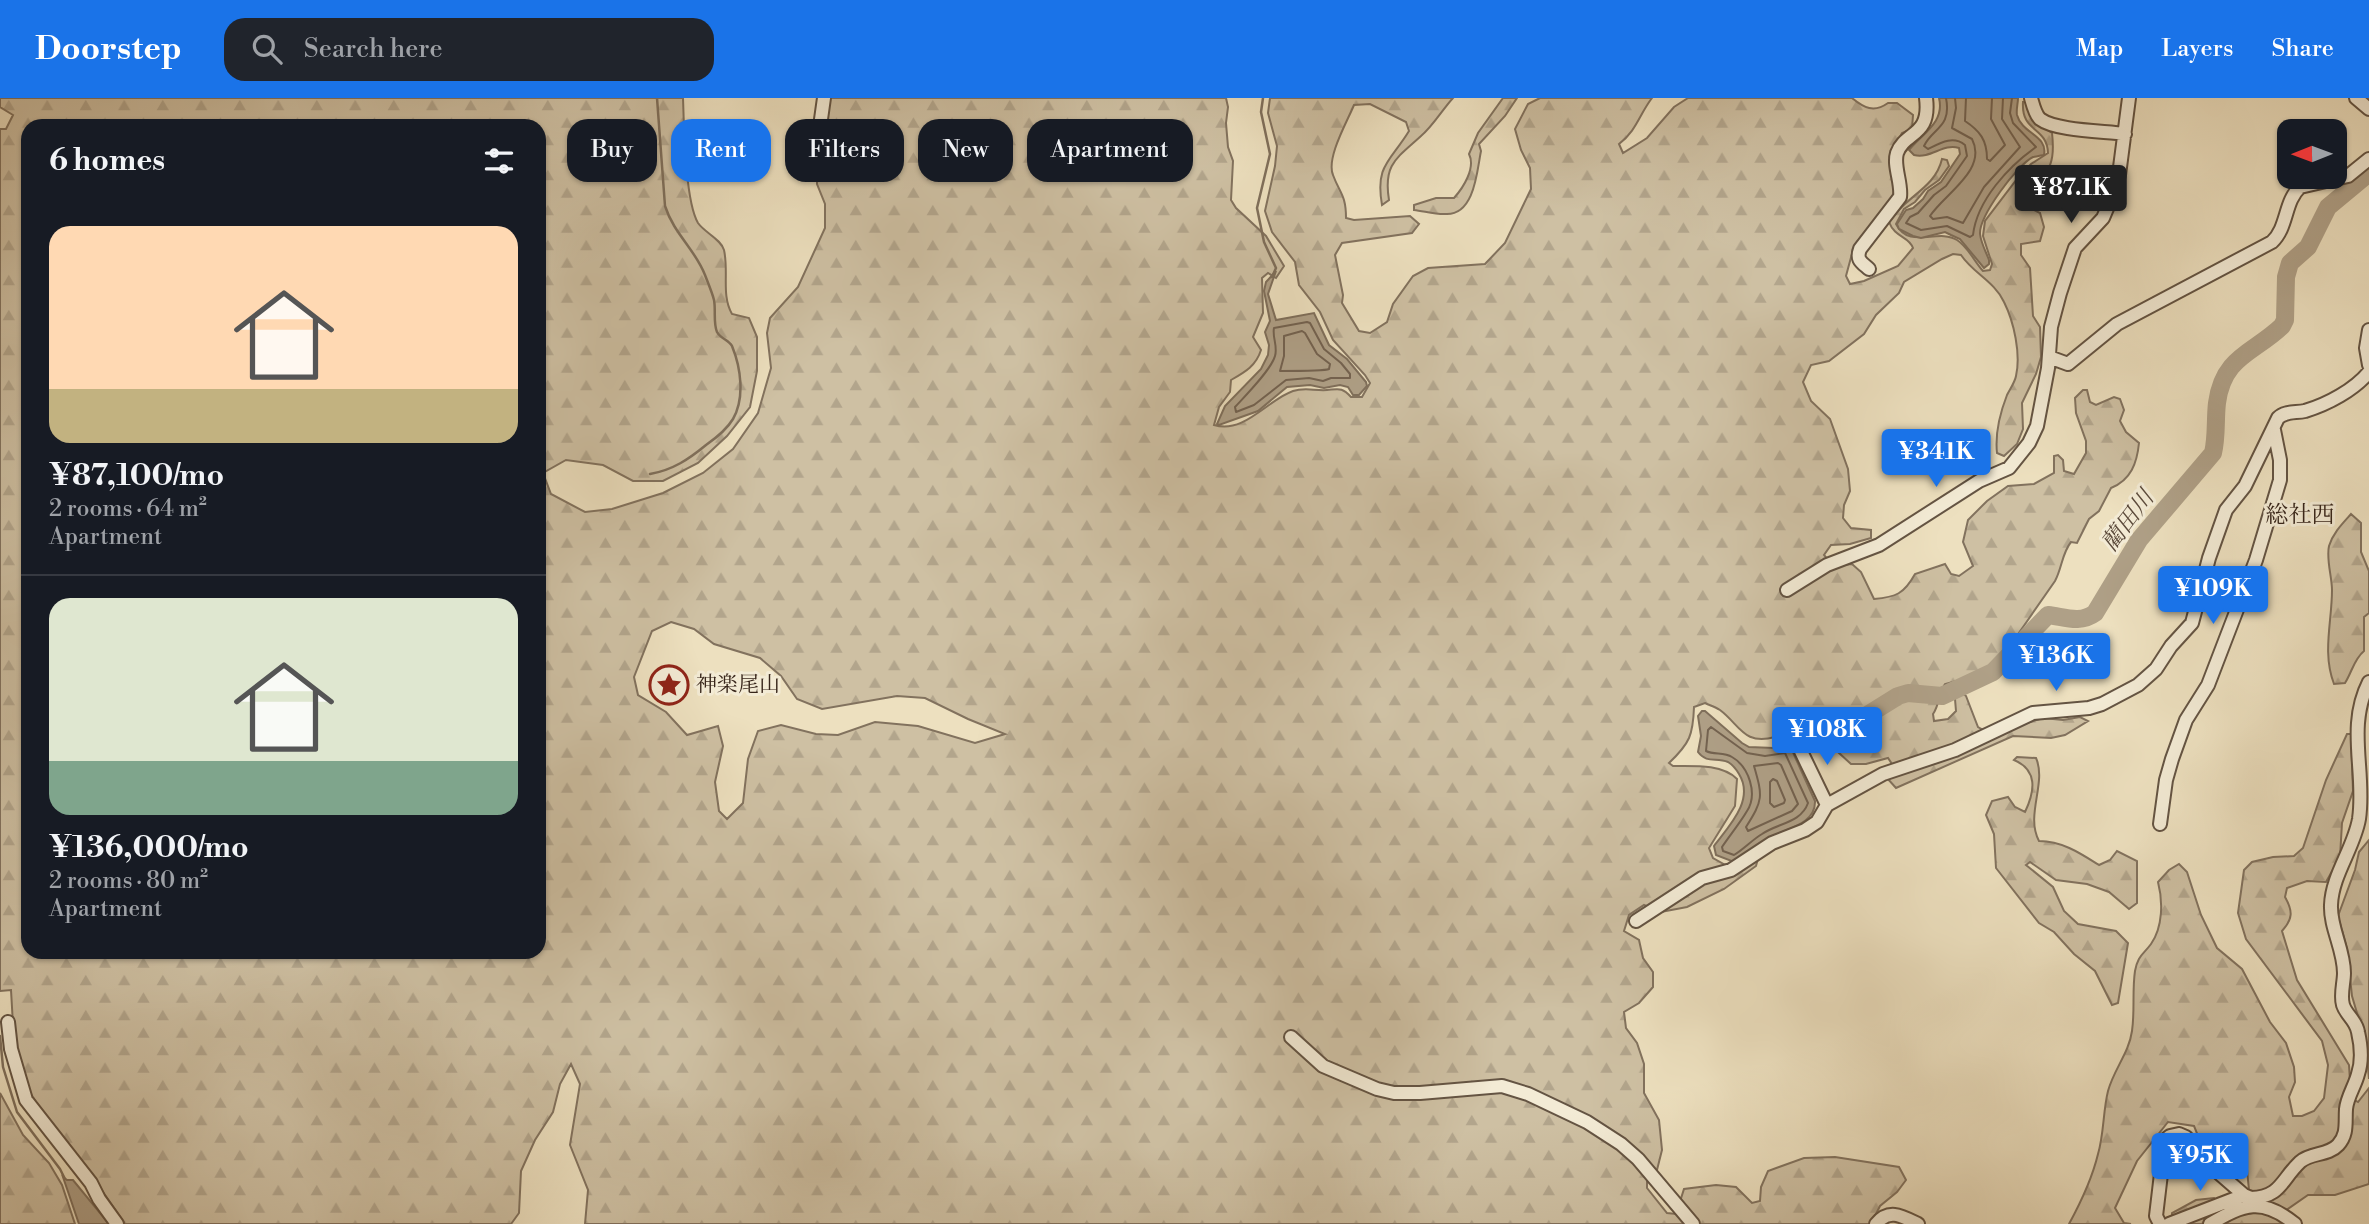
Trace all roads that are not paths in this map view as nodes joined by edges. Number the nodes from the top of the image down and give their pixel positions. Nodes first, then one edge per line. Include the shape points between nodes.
1 (824, 98) edge
2 (1926, 98) edge
3 (2031, 98) edge
4 (2129, 98) edge
5 (2356, 98) edge
6 (2369, 109) edge
7 (821, 119) edge
8 (2125, 134) junction
9 (2369, 159) edge
10 (1869, 269) dead end
11 (2369, 330) edge
12 (2049, 357) junction
13 (2369, 365) edge
14 (2369, 372) edge
15 (2274, 426) junction
16 (1787, 590) dead end
17 (2369, 682) edge
18 (1797, 743) dead end
19 (1827, 805) junction
20 (2160, 824) dead end
21 (1636, 921) dead end
22 (8, 1022) dead end
23 (1291, 1037) dead end
24 (2249, 1200) junction
25 (117, 1224) edge
26 (1693, 1224) edge
27 (1876, 1224) edge
28 (1918, 1224) edge
29 (2160, 1224) edge
30 (2169, 1224) edge
31 (2210, 1224) edge
32 (2295, 1224) edge

1 - 7 street
2 - 10 street via 1921,129 1896,157 1900,197 1857,257
3 - 8 street via 2042,120
4 - 8 street
5 - 6 street
8 - 12 street via 2107,211 2071,257 2051,327
9 - 12 street via 2348,176 2300,187 2279,236 2272,242 2117,324 2068,364
11 - 13 street
12 - 16 street via 2034,433 2015,463 1879,545 1827,565
14 - 15 street via 2323,404 2282,414
15 - 19 street via 2245,486 2226,510 2192,623 2149,676 2102,704 2033,713 1955,750 1883,774
15 - 20 street via 2280,480 2256,560 2208,685 2186,720 2172,759
17 - 24 street via 2356,725 2358,822 2331,906 2343,959 2343,1007 2355,1022 2359,1039 2360,1063 2346,1108 2346,1128 2332,1150 2306,1158 2271,1195
18 - 19 street
19 - 21 street via 1817,822 1805,830 1731,870 1702,878
22 - 25 street via 26,1100 91,1182
23 - 26 street via 1323,1066 1377,1089 1420,1093 1502,1086 1528,1094 1621,1144
24 - 29 street via 2198,1155 2186,1137 2170,1136 2165,1140 2156,1216
24 - 30 street
24 - 31 street
24 - 32 street via 2275,1209
27 - 28 street via 1888,1214 1898,1214

